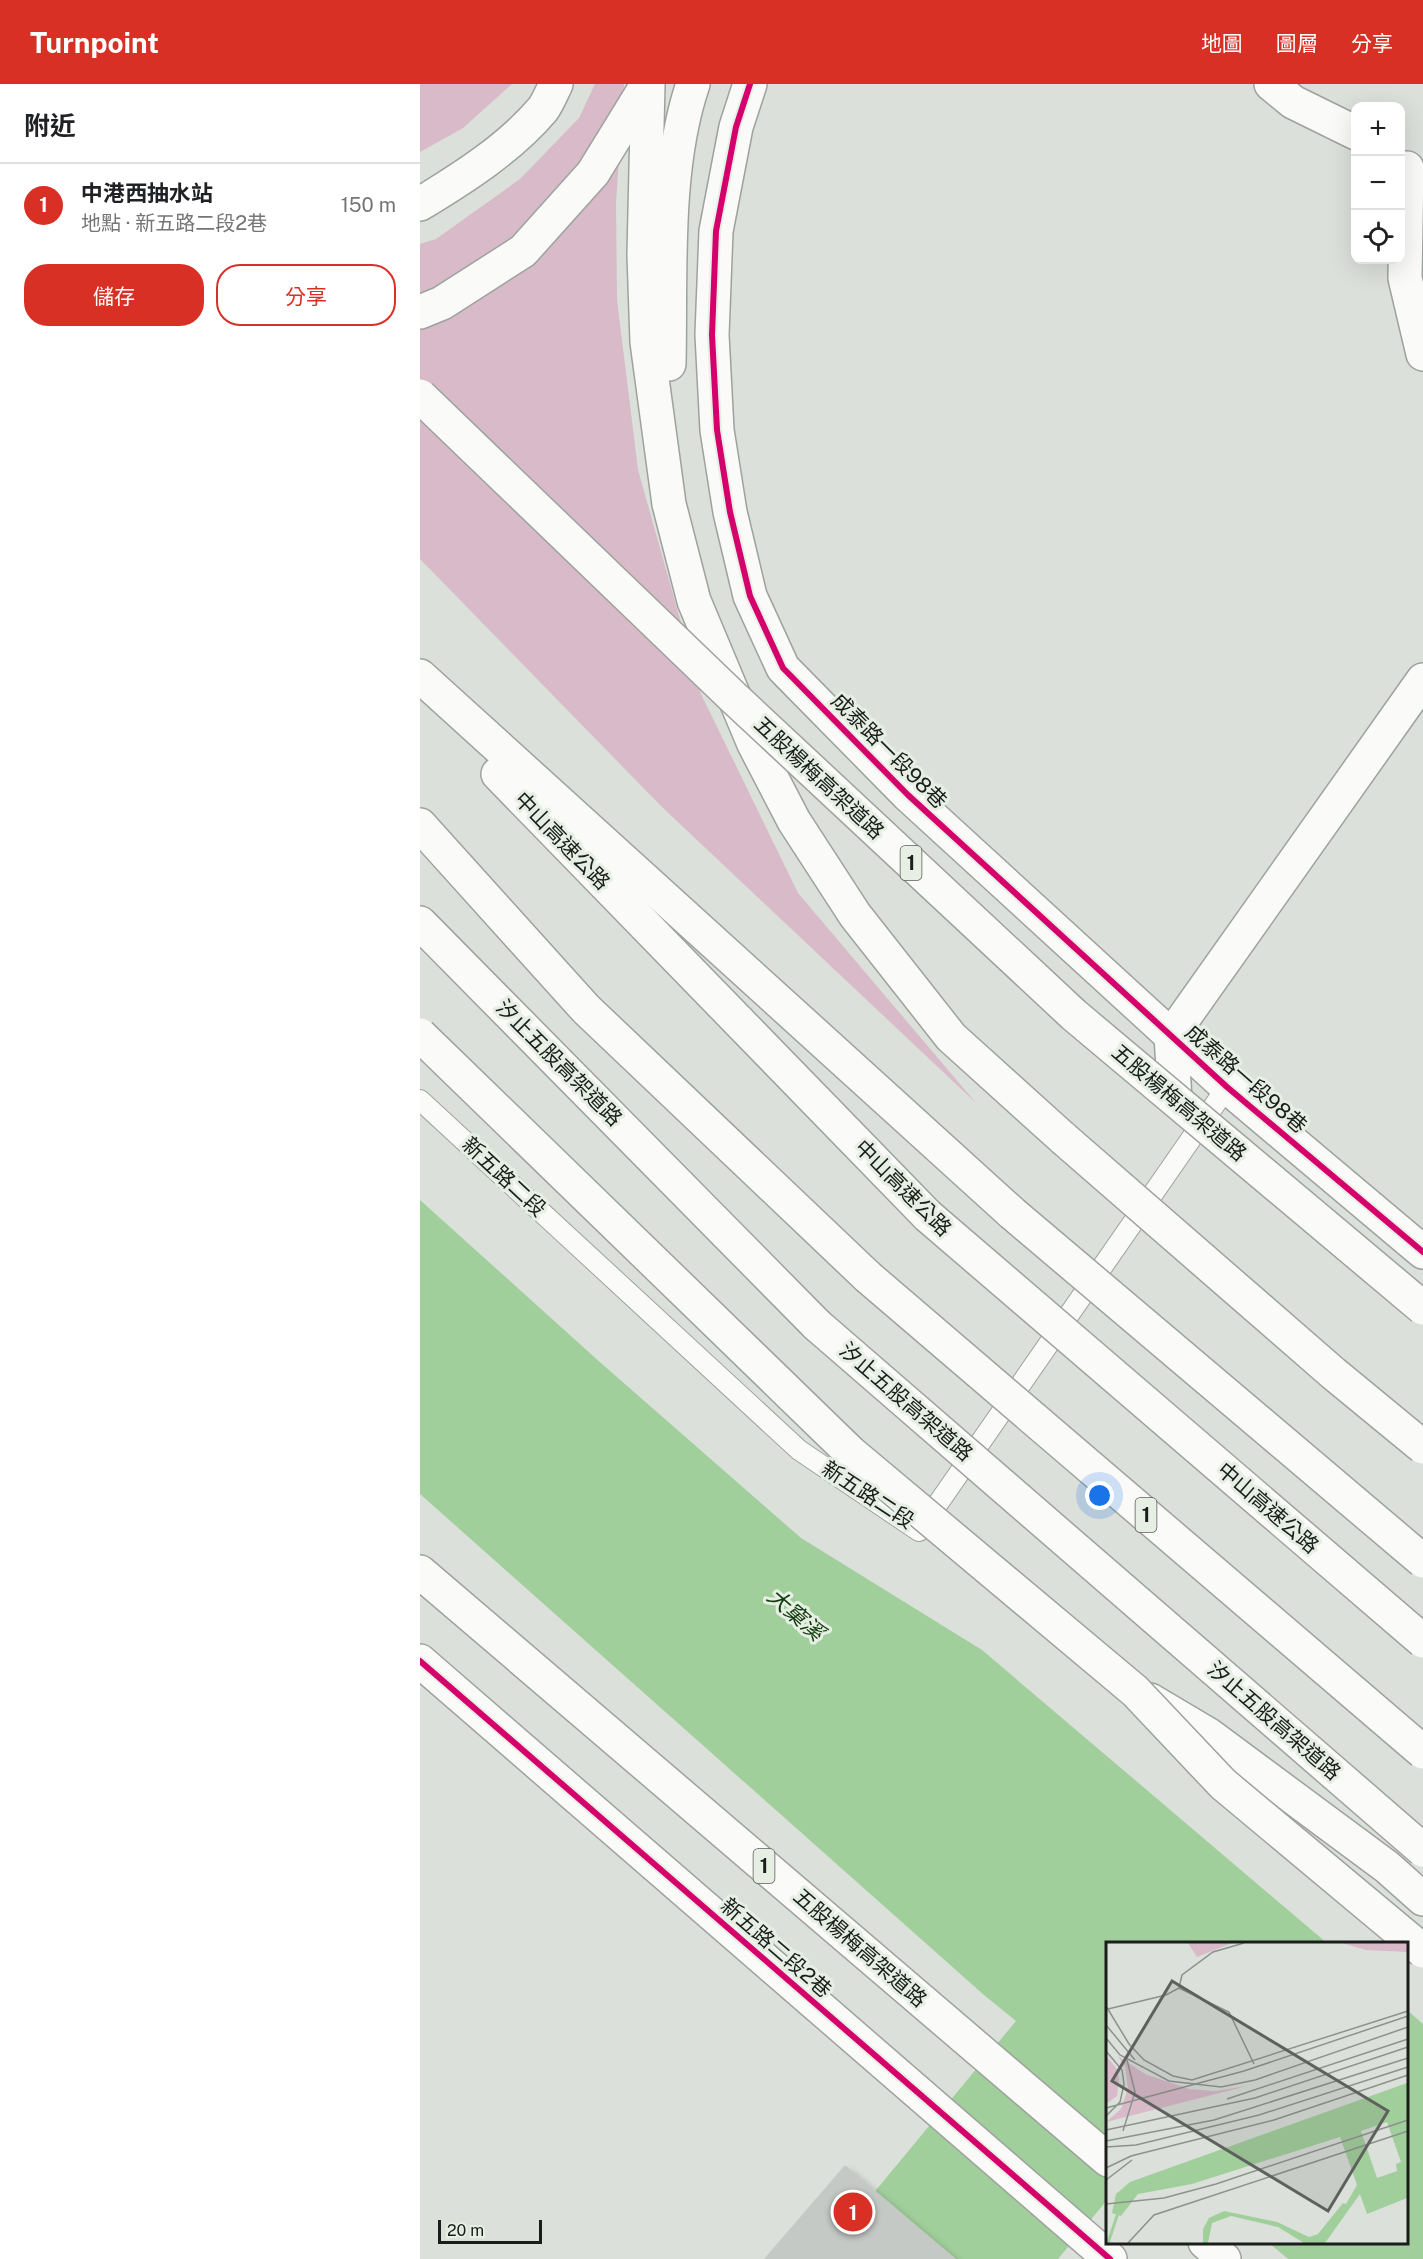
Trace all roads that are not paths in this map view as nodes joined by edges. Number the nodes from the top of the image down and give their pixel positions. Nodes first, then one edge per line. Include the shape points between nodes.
1 (556, 84) edge
2 (647, 84) edge
3 (693, 84) edge
4 (750, 84) edge
5 (1271, 84) edge
6 (1351, 131) edge
7 (1410, 164) edge
8 (420, 204) edge
9 (420, 312) edge
10 (1423, 354) edge
11 (420, 396) edge
12 (669, 504) junction
13 (420, 676) edge
14 (1423, 680) edge
15 (420, 694) edge
16 (420, 825) edge
17 (420, 923) edge
18 (420, 1035) edge
19 (1171, 1036) junction
20 (1227, 1088) junction
21 (420, 1100) edge
22 (1174, 1100) junction
23 (1423, 1252) edge
24 (1423, 1308) edge
25 (1333, 1373) junction
26 (1423, 1447) edge
27 (1423, 1461) edge
28 (1423, 1561) edge
29 (420, 1572) edge
30 (1423, 1641) edge
31 (420, 1661) edge
32 (1135, 1691) junction
33 (1423, 1752) edge
34 (1423, 1850) edge
35 (1423, 1899) edge
36 (1423, 1951) edge
37 (1106, 2158) edge
38 (1207, 2244) edge
39 (1110, 2259) edge
40 (1224, 2259) edge

1 - 8 main road via 544,108 496,154
2 - 9 main road via 593,173 523,251 442,303
2 - 12 main road via 647,342
3 - 12 main road via 673,183
4 - 19 main road, 成泰路一段98巷 via 736,127 716,231 712,335 717,430 730,512 750,596 783,668 908,795
5 - 6 main road via 1293,102
7 - 10 main road via 1405,278
11 - 22 main road, 五股楊梅高架道路 / 1, bridge via 741,706 1074,1015
12 - 25 main road, bridge via 694,602 754,744 794,821 855,915 951,1037
13 - 28 main road, bridge via 1012,1213
14 - 19 main road
15 - 30 main road, 中山高速公路, bridge via 928,1216
16 - 33 main road, 1, bridge via 586,1009 868,1277
17 - 34 main road, 汐止五股高架道路, bridge via 817,1325
18 - 32 main road, bridge via 850,1453
19 - 20 main road, 成泰路一段98巷
19 - 22 main road
20 - 21 lane, 新五路二段 via 919,1531 799,1450
20 - 23 main road, 成泰路一段98巷
22 - 24 main road, 五股楊梅高架道路 / 1, bridge
25 - 26 main road, bridge
25 - 27 main road, bridge
29 - 37 main road, 五股楊梅高架道路 / 1
31 - 39 main road, 新五路二段2巷
32 - 35 main road, bridge via 1209,1735 1387,1867
32 - 36 main road, bridge via 1223,1784
38 - 40 main road

